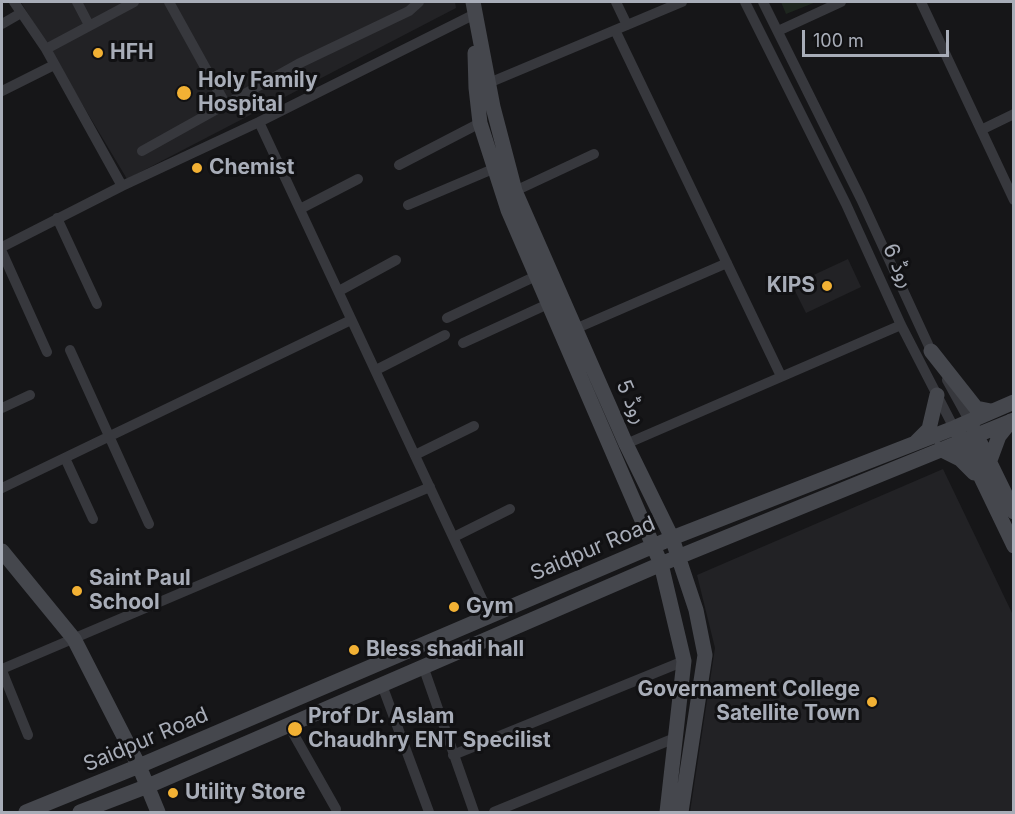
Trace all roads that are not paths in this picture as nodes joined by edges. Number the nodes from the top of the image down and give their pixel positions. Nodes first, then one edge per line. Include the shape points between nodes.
1 (14, 2) edge
2 (77, 2) edge
3 (134, 2) edge
4 (169, 2) edge
5 (419, 2) edge
6 (616, 2) edge
7 (682, 2) edge
8 (745, 2) edge
9 (763, 2) edge
10 (841, 2) edge
11 (921, 2) edge
12 (474, 8) edge
13 (21, 13) junction
14 (2, 24) edge
15 (627, 25) junction
16 (89, 26) junction
17 (615, 30) junction
18 (778, 31) junction
19 (46, 49) junction
20 (792, 59) junction
21 (54, 64) junction
22 (777, 65) junction
23 (482, 86) junction
24 (2, 91) edge
25 (226, 105) junction
26 (1014, 114) edge
27 (259, 122) junction
28 (480, 123) junction
29 (981, 130) junction
30 (142, 151) dead end
31 (594, 154) dead end
32 (399, 165) dead end
33 (493, 169) junction
34 (358, 179) dead end
35 (122, 186) junction
36 (515, 191) junction
37 (861, 199) junction
38 (1014, 200) edge
39 (846, 204) junction
40 (408, 205) dead end
41 (300, 209) junction
42 (57, 218) junction
43 (2, 247) edge
44 (2, 252) edge
45 (396, 260) dead end
46 (727, 263) junction
47 (536, 276) junction
48 (339, 291) junction
49 (97, 304) dead end
50 (548, 304) junction
51 (447, 318) dead end
52 (351, 320) junction
53 (901, 325) junction
54 (575, 328) junction
55 (445, 335) dead end
56 (463, 342) dead end
57 (70, 350) dead end
58 (931, 351) junction
59 (47, 352) dead end
60 (376, 370) junction
61 (781, 376) junction
62 (30, 395) dead end
63 (937, 395) junction
64 (1014, 402) edge
65 (2, 408) edge
66 (991, 411) junction
67 (1012, 420) edge
68 (474, 426) dead end
69 (965, 431) junction
70 (108, 437) junction
71 (626, 444) junction
72 (914, 444) junction
73 (940, 449) junction
74 (415, 455) junction
75 (65, 458) junction
76 (989, 463) junction
77 (982, 481) junction
78 (430, 487) junction
79 (2, 488) edge
80 (510, 509) dead end
81 (1014, 512) edge
82 (93, 519) dead end
83 (149, 524) dead end
84 (454, 537) junction
85 (672, 538) junction
86 (1014, 546) edge
87 (653, 547) junction
88 (2, 551) edge
89 (680, 557) junction
90 (662, 564) junction
91 (490, 616) junction
92 (74, 639) junction
93 (684, 661) junction
94 (423, 666) junction
95 (2, 670) edge
96 (382, 685) junction
97 (289, 726) junction
98 (28, 735) dead end
99 (675, 738) junction
100 (453, 755) junction
101 (139, 766) junction
102 (148, 786) junction
103 (336, 809) dead end
104 (26, 813) edge
105 (81, 813) edge
106 (158, 813) edge
107 (429, 813) edge
108 (474, 813) edge
109 (494, 813) edge
110 (667, 813) edge
111 (681, 813) edge

1 - 13 street
2 - 16 street
3 - 16 street
4 - 25 street
5 - 25 street via 409,11 298,64
6 - 15 street
7 - 15 street
8 - 22 street, روڈ 6
9 - 18 street, روڈ 6
10 - 18 street
11 - 29 street
12 - 23 main road, روڈ 5
12 - 27 street
13 - 14 street
13 - 19 street
15 - 17 street
16 - 19 street
17 - 23 street
17 - 46 street
18 - 20 street, روڈ 6
19 - 21 street
20 - 22 street
20 - 37 street, روڈ 6
21 - 24 street
21 - 35 street
22 - 39 street, روڈ 6
23 - 28 main road, روڈ 5
23 - 36 main road, روڈ 5
25 - 30 street
26 - 29 street
27 - 35 street
27 - 41 street
28 - 32 street
28 - 33 main road, روڈ 5
29 - 38 street
31 - 36 street
33 - 40 street
33 - 47 main road, روڈ 5
34 - 41 street
35 - 42 street
36 - 54 main road, روڈ 5
37 - 39 street
37 - 58 street, روڈ 6
39 - 53 street, روڈ 6
41 - 48 street
42 - 43 street
42 - 49 street
44 - 59 street
45 - 48 street
46 - 54 street
46 - 61 street
47 - 50 main road, روڈ 5
47 - 51 street
48 - 52 street
50 - 56 street
50 - 87 main road, روڈ 5
52 - 60 street
52 - 70 street
53 - 61 street
53 - 63 street, روڈ 6
54 - 71 main road, روڈ 5
55 - 60 street
57 - 70 street
58 - 66 main road via 976,408
58 - 69 street, روڈ 6
60 - 74 street
61 - 71 street
62 - 65 street
63 - 69 street, روڈ 6
63 - 72 main road via 929,429
64 - 66 main road, Saidpur Road
66 - 69 main road, Saidpur Road
67 - 69 main road, Saidpur Road
67 - 76 main road via 999,436
68 - 74 street
69 - 72 main road, Saidpur Road
69 - 73 main road, Saidpur Road
69 - 76 main road, روڈ 6
69 - 77 main road, روڈ 6
70 - 75 street
70 - 83 street
71 - 85 main road, روڈ 5
72 - 85 main road, Saidpur Road
73 - 77 main road via 960,459
73 - 89 main road, Saidpur Road
74 - 78 street
75 - 79 street
75 - 82 street
76 - 81 main road, روڈ 6
77 - 86 main road, روڈ 6
78 - 84 street
78 - 92 street
80 - 84 street
84 - 91 street
85 - 87 main road, Saidpur Road
85 - 89 main road, روڈ 5
87 - 90 main road, روڈ 5
87 - 91 main road, Saidpur Road
88 - 92 main road
89 - 90 main road, Saidpur Road
89 - 111 main road, روڈ 5 via 705,655
90 - 93 main road, روڈ 5
90 - 94 main road, Saidpur Road
91 - 101 main road, Saidpur Road
92 - 95 street
92 - 101 main road
93 - 99 main road, روڈ 5
93 - 100 street
94 - 96 main road, Saidpur Road
94 - 100 street
95 - 98 street
96 - 97 main road, Saidpur Road
96 - 107 street
97 - 102 main road, Saidpur Road
97 - 103 street
99 - 109 street
99 - 110 main road, روڈ 5
100 - 108 street
101 - 102 main road
101 - 104 main road, Saidpur Road
102 - 105 main road, Saidpur Road
102 - 106 main road

